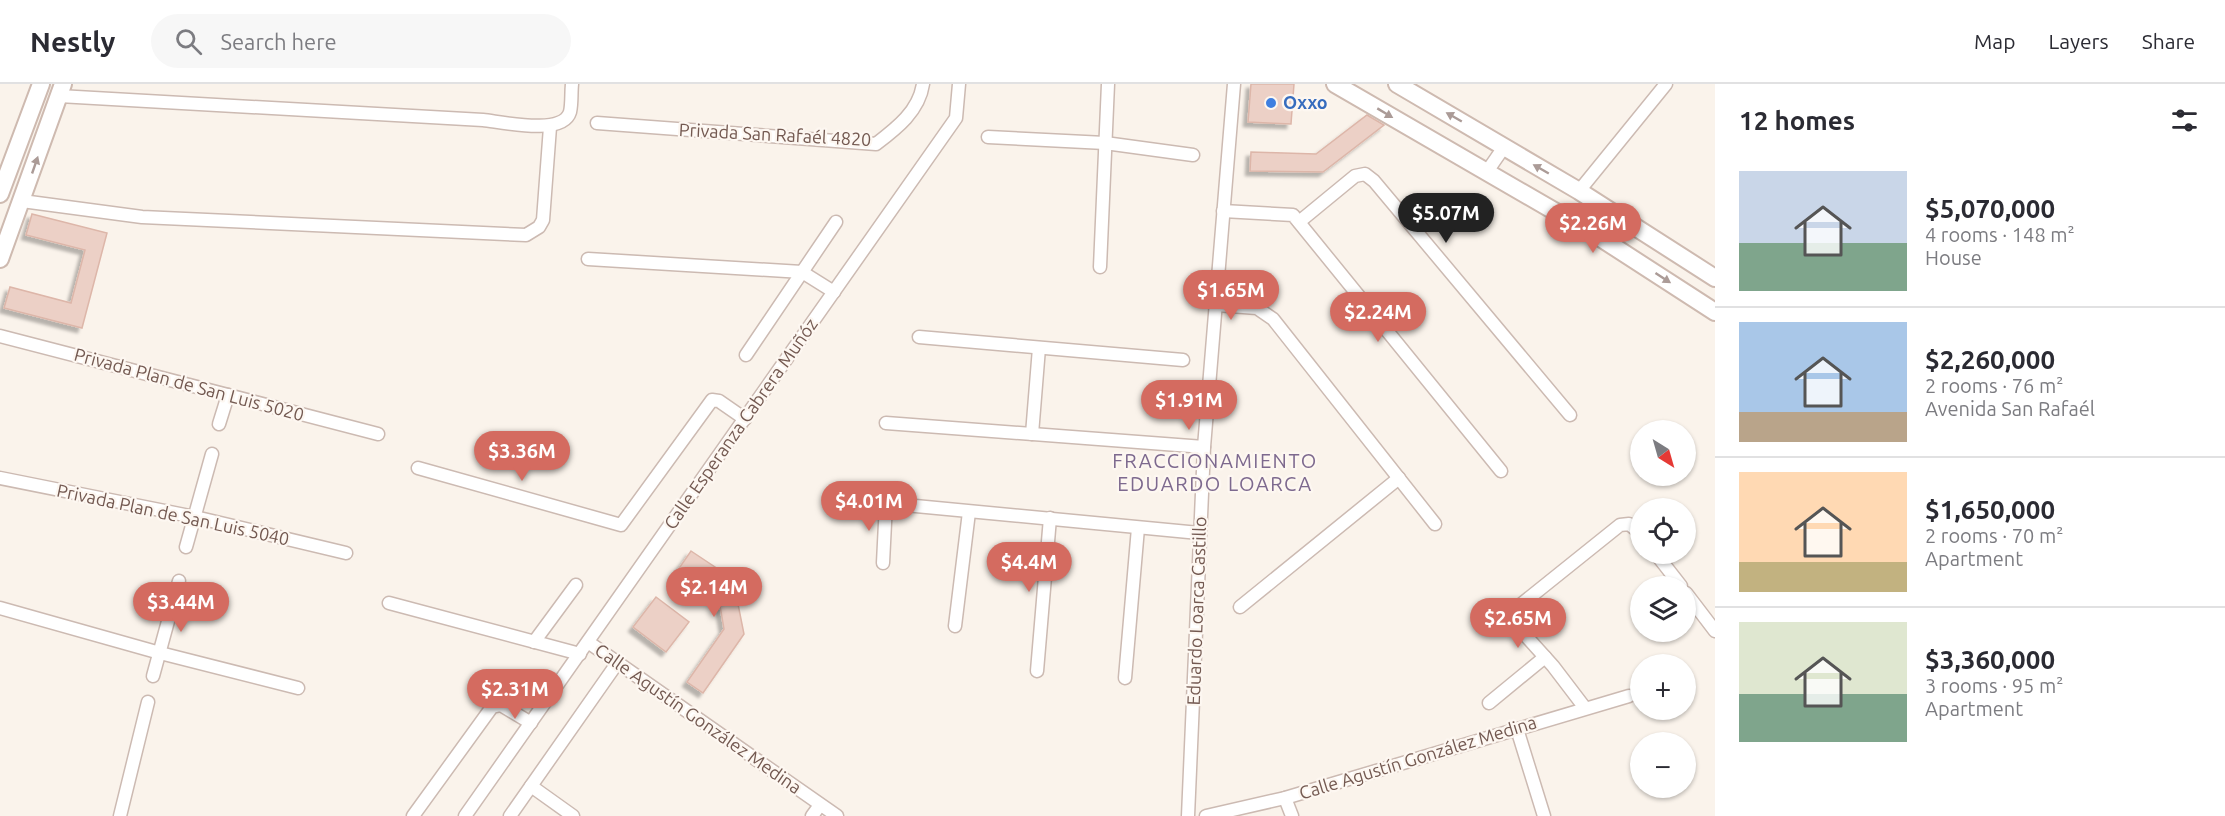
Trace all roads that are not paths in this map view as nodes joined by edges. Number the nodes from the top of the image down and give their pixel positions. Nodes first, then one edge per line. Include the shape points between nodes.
1 (41, 84) edge
2 (572, 84) edge
3 (923, 84) edge
4 (959, 84) edge
5 (1108, 84) edge
6 (1234, 84) edge
7 (1335, 84) edge
8 (1397, 84) edge
9 (1666, 84) edge
10 (61, 90) edge
11 (597, 123) dead end
12 (550, 127) junction
13 (988, 137) dead end
14 (1105, 143) junction
15 (1504, 147) junction
16 (1193, 154) dead end
17 (1486, 173) junction
18 (1579, 191) junction
19 (0, 194) edge
20 (22, 201) junction
21 (1223, 211) junction
22 (836, 222) dead end
23 (1299, 222) junction
24 (0, 259) edge
25 (588, 259) dead end
26 (1100, 267) dead end
27 (802, 272) junction
28 (1715, 278) edge
29 (834, 292) junction
30 (1216, 305) junction
31 (1715, 312) edge
32 (0, 336) edge
33 (919, 337) dead end
34 (1039, 348) junction
35 (746, 355) dead end
36 (1183, 360) dead end
37 (228, 395) junction
38 (1570, 415) dead end
39 (745, 418) junction
40 (886, 423) dead end
41 (219, 424) dead end
42 (378, 434) dead end
43 (1032, 434) junction
44 (1204, 447) junction
45 (212, 454) dead end
46 (418, 468) dead end
47 (1501, 471) dead end
48 (0, 478) edge
49 (1399, 478) junction
50 (863, 501) dead end
51 (886, 503) junction
52 (969, 512) junction
53 (195, 517) junction
54 (1050, 518) junction
55 (1435, 524) dead end
56 (1630, 525) edge
57 (1138, 528) junction
58 (1199, 534) junction
59 (186, 547) dead end
60 (346, 553) dead end
61 (883, 563) dead end
62 (1664, 564) edge
63 (1673, 576) edge
64 (179, 581) dead end
65 (576, 585) dead end
66 (389, 603) dead end
67 (1696, 606) edge
68 (1240, 607) dead end
69 (0, 608) edge
70 (955, 626) dead end
71 (1715, 631) edge
72 (534, 642) junction
73 (588, 642) junction
74 (160, 653) junction
75 (580, 654) junction
76 (1545, 657) junction
77 (618, 662) junction
78 (1037, 671) dead end
79 (153, 676) dead end
80 (1125, 678) dead end
81 (298, 688) dead end
82 (1629, 696) dead end
83 (148, 702) dead end
84 (1489, 703) dead end
85 (1585, 708) junction
86 (531, 723) junction
87 (1517, 729) junction
88 (531, 786) junction
89 (1285, 798) junction
90 (820, 805) junction
91 (120, 816) edge
92 (413, 816) edge
93 (465, 816) edge
94 (510, 816) edge
95 (573, 816) edge
96 (812, 816) edge
97 (837, 816) edge
98 (1188, 816) edge
99 (1206, 816) edge
100 (1293, 816) edge
101 (1545, 816) edge

1 - 19 main road
2 - 12 street via 569,114
3 - 11 street, Privada San Rafaél 4820 via 911,112 876,144
4 - 29 street, Calle Esperanza Cabrera Muñóz via 956,118
5 - 14 street
6 - 21 street, Eduardo Loarca Castillo
7 -> 17 main road
15 -> 8 main road
9 - 18 street
10 - 12 street
20 -> 10 main road
12 - 20 street via 543,220 539,228 526,235 142,217
13 - 14 street
14 - 16 street
14 - 26 street
15 - 17 street
18 -> 15 main road
17 -> 31 main road via 1599,237
18 - 28 main road
20 - 24 main road
21 - 23 street via 1293,215
21 - 30 street, Eduardo Loarca Castillo
22 - 27 street
23 - 38 street via 1355,176 1365,174
23 - 47 street
25 - 27 street
27 - 29 street
27 - 35 street
29 - 39 street, Calle Esperanza Cabrera Muñóz
30 - 44 street, Eduardo Loarca Castillo
30 - 49 street via 1257,308 1273,319
32 - 37 street, Privada Plan de San Luis 5020
33 - 34 street
34 - 36 street
34 - 43 street
37 - 41 street
37 - 42 street, Privada Plan de San Luis 5020
39 - 46 street via 712,400 621,525
39 - 73 street, Calle Esperanza Cabrera Muñóz
40 - 43 street
43 - 44 street
44 - 58 street, Eduardo Loarca Castillo
45 - 53 street
48 - 53 street, Privada Plan de San Luis 5040
49 - 55 street
49 - 68 street
50 - 51 street
51 - 52 street
51 - 61 street
52 - 54 street
52 - 70 street
53 - 59 street
53 - 60 street, Privada Plan de San Luis 5040
54 - 57 street
54 - 78 street
56 - 76 street via 1620,525 1520,606 1516,616 1518,627
57 - 58 street
57 - 80 street
58 - 98 street, Eduardo Loarca Castillo
62 - 63 street
64 - 74 street
65 - 72 street
66 - 72 street
67 - 71 street
69 - 74 street
72 - 75 street
73 - 75 street, Calle Esperanza Cabrera Muñóz
73 - 77 street, Calle Agustín González Medina
74 - 79 street
74 - 81 street
75 - 86 street, Calle Esperanza Cabrera Muñóz
76 - 84 street
76 - 85 street
77 - 88 street
77 - 90 street, Calle Agustín González Medina
82 - 85 street, Calle Agustín González Medina
83 - 91 street
85 - 87 street, Calle Agustín González Medina
86 - 92 street via 501,705 492,707
86 - 93 street, Calle Esperanza Cabrera Muñóz
87 - 89 street, Calle Agustín González Medina
87 - 101 street
88 - 94 street
88 - 95 street
89 - 99 street, Calle Agustín González Medina
89 - 100 street
90 - 96 street
90 - 97 street, Calle Agustín González Medina

